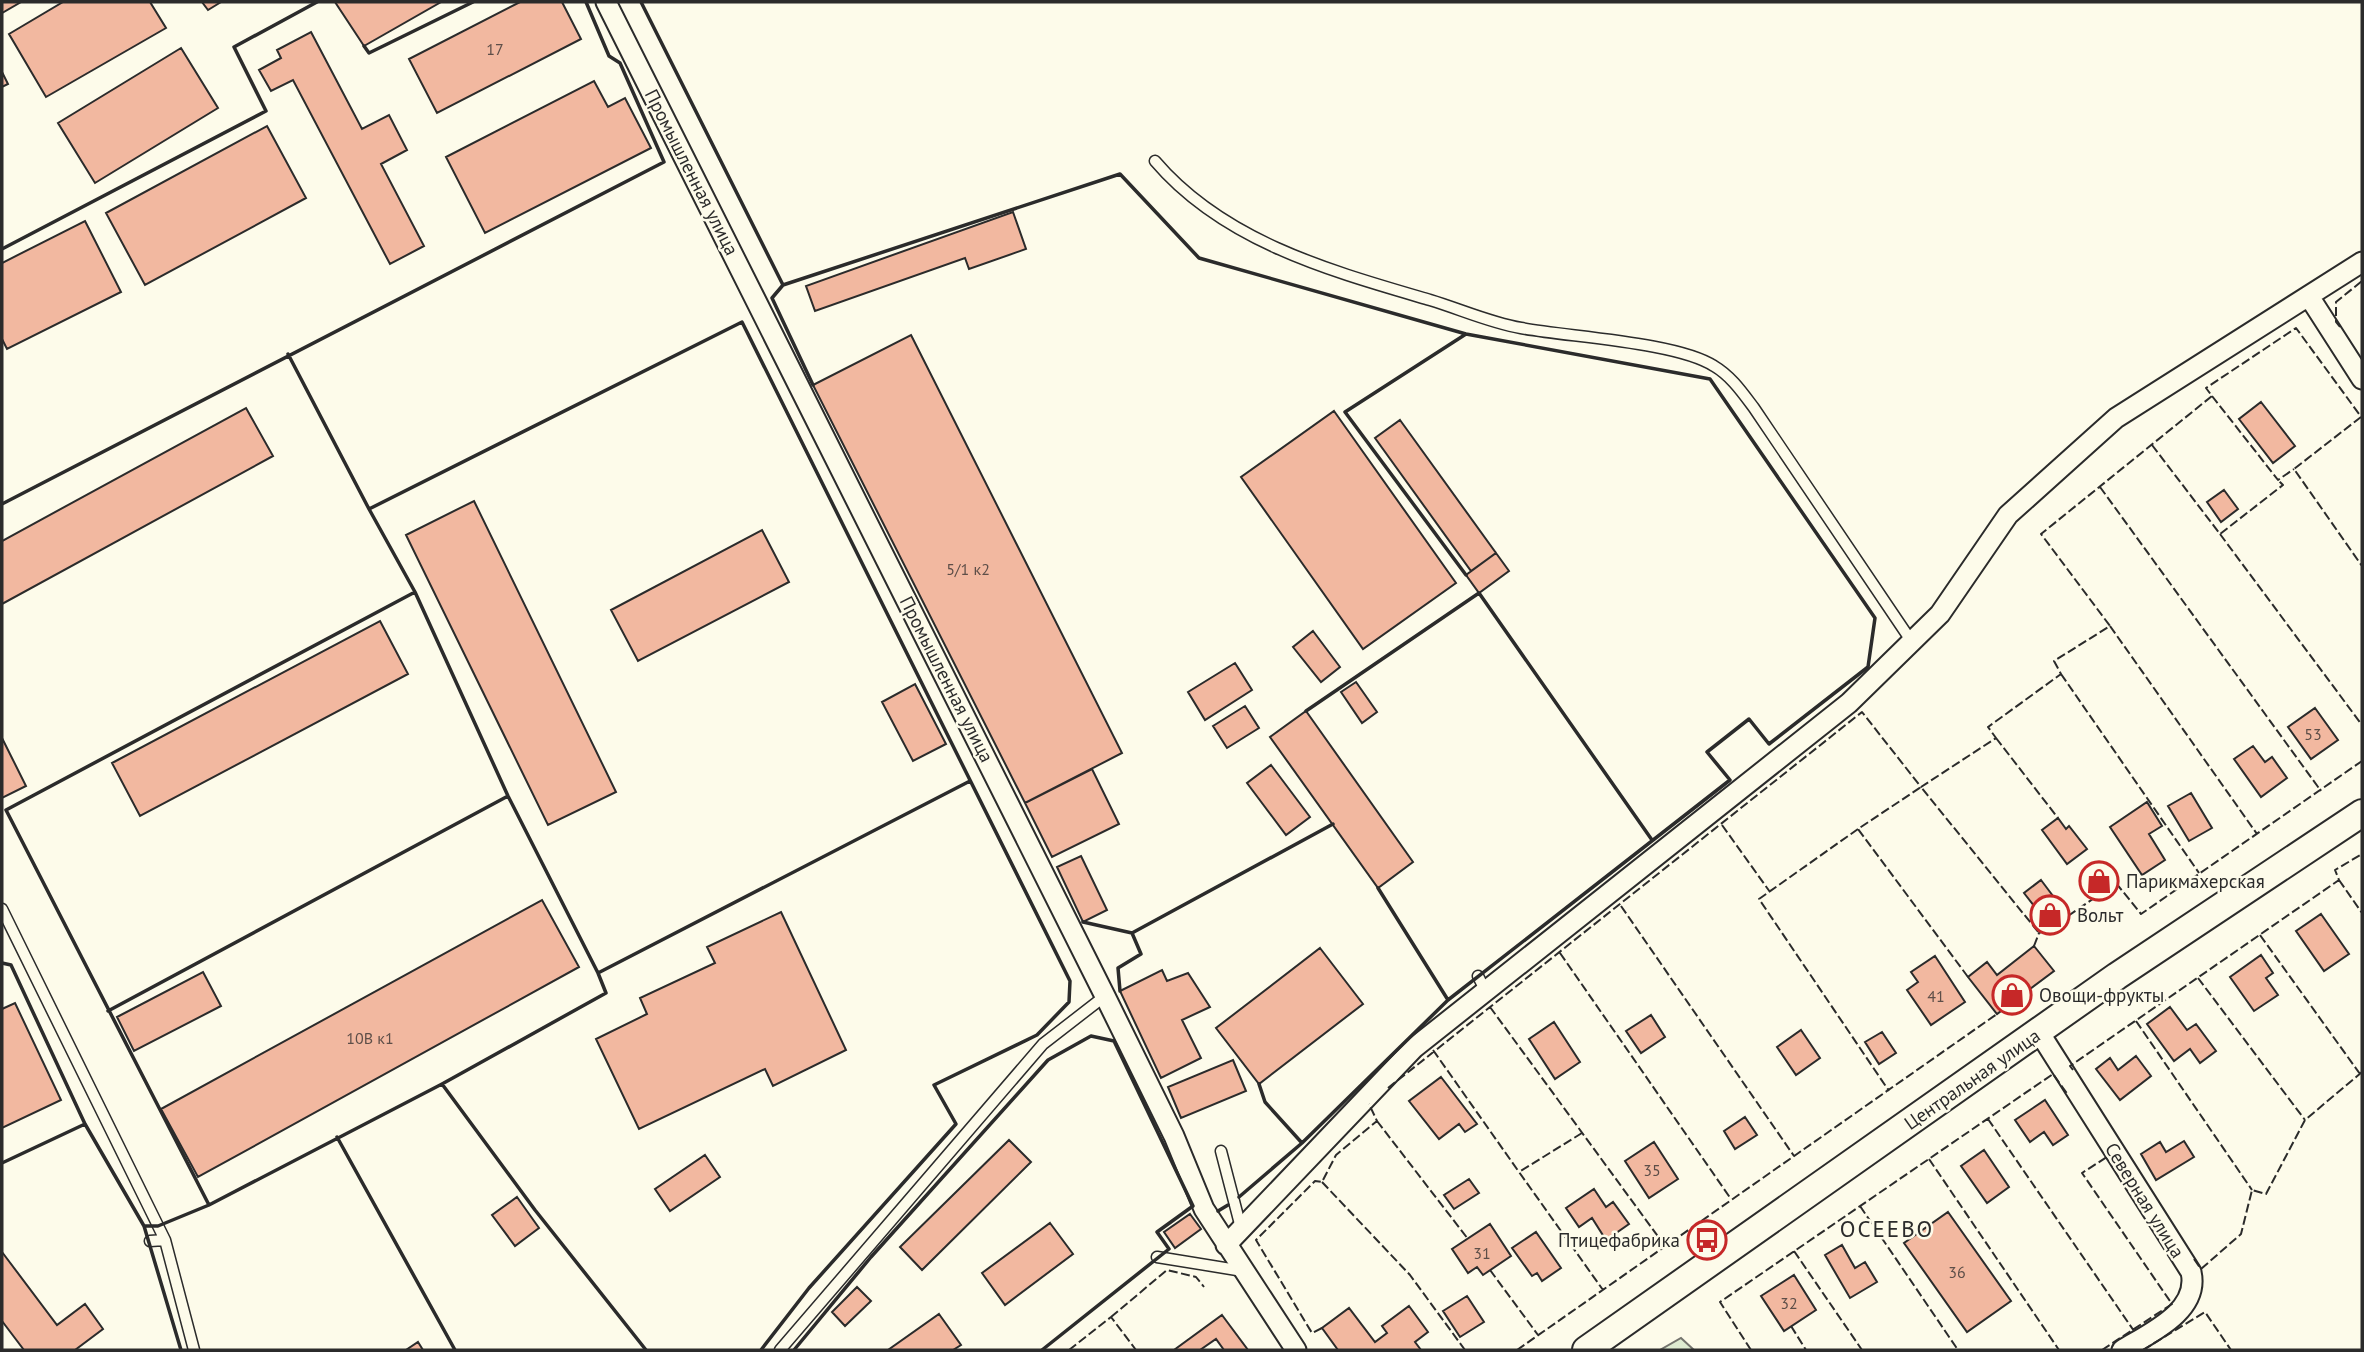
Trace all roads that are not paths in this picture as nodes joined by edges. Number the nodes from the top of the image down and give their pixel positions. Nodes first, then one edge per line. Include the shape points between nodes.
1 (606, 2) edge
2 (1155, 161) dead end
3 (2362, 262) edge
4 (2310, 298) junction
5 (2362, 379) edge
6 (1912, 643) junction
7 (2362, 813) edge
8 (2, 909) edge
9 (1105, 996) junction
10 (2039, 1032) junction
11 (1222, 1151) dead end
12 (1241, 1228) junction
13 (165, 1240) junction
14 (150, 1241) dead end
15 (1226, 1245) junction
16 (1157, 1257) dead end
17 (1244, 1271) junction
18 (194, 1350) edge
19 (780, 1350) edge
20 (1296, 1350) edge
21 (1586, 1350) edge
22 (2122, 1350) edge

1 - 9 street, Промышленная улица
2 - 6 lane via 1178,188 1252,237 1332,271 1518,328 1679,352 1713,365 1754,408
3 - 4 street
4 - 5 street
4 - 6 street via 2116,418 2008,515 1956,592
6 - 12 street via 1849,703 1481,983
7 - 10 main road, Центральная улица
8 - 13 lane
9 - 15 street, Промышленная улица
9 - 19 lane via 1043,1044
10 - 21 main road, Центральная улица
10 - 22 street, Северная улица via 2191,1272 2194,1285 2183,1307
11 - 12 lane
12 - 15 street
13 - 14 lane
13 - 18 lane
15 - 17 street, Промышленная улица
16 - 17 lane
17 - 20 street, Промышленная улица

